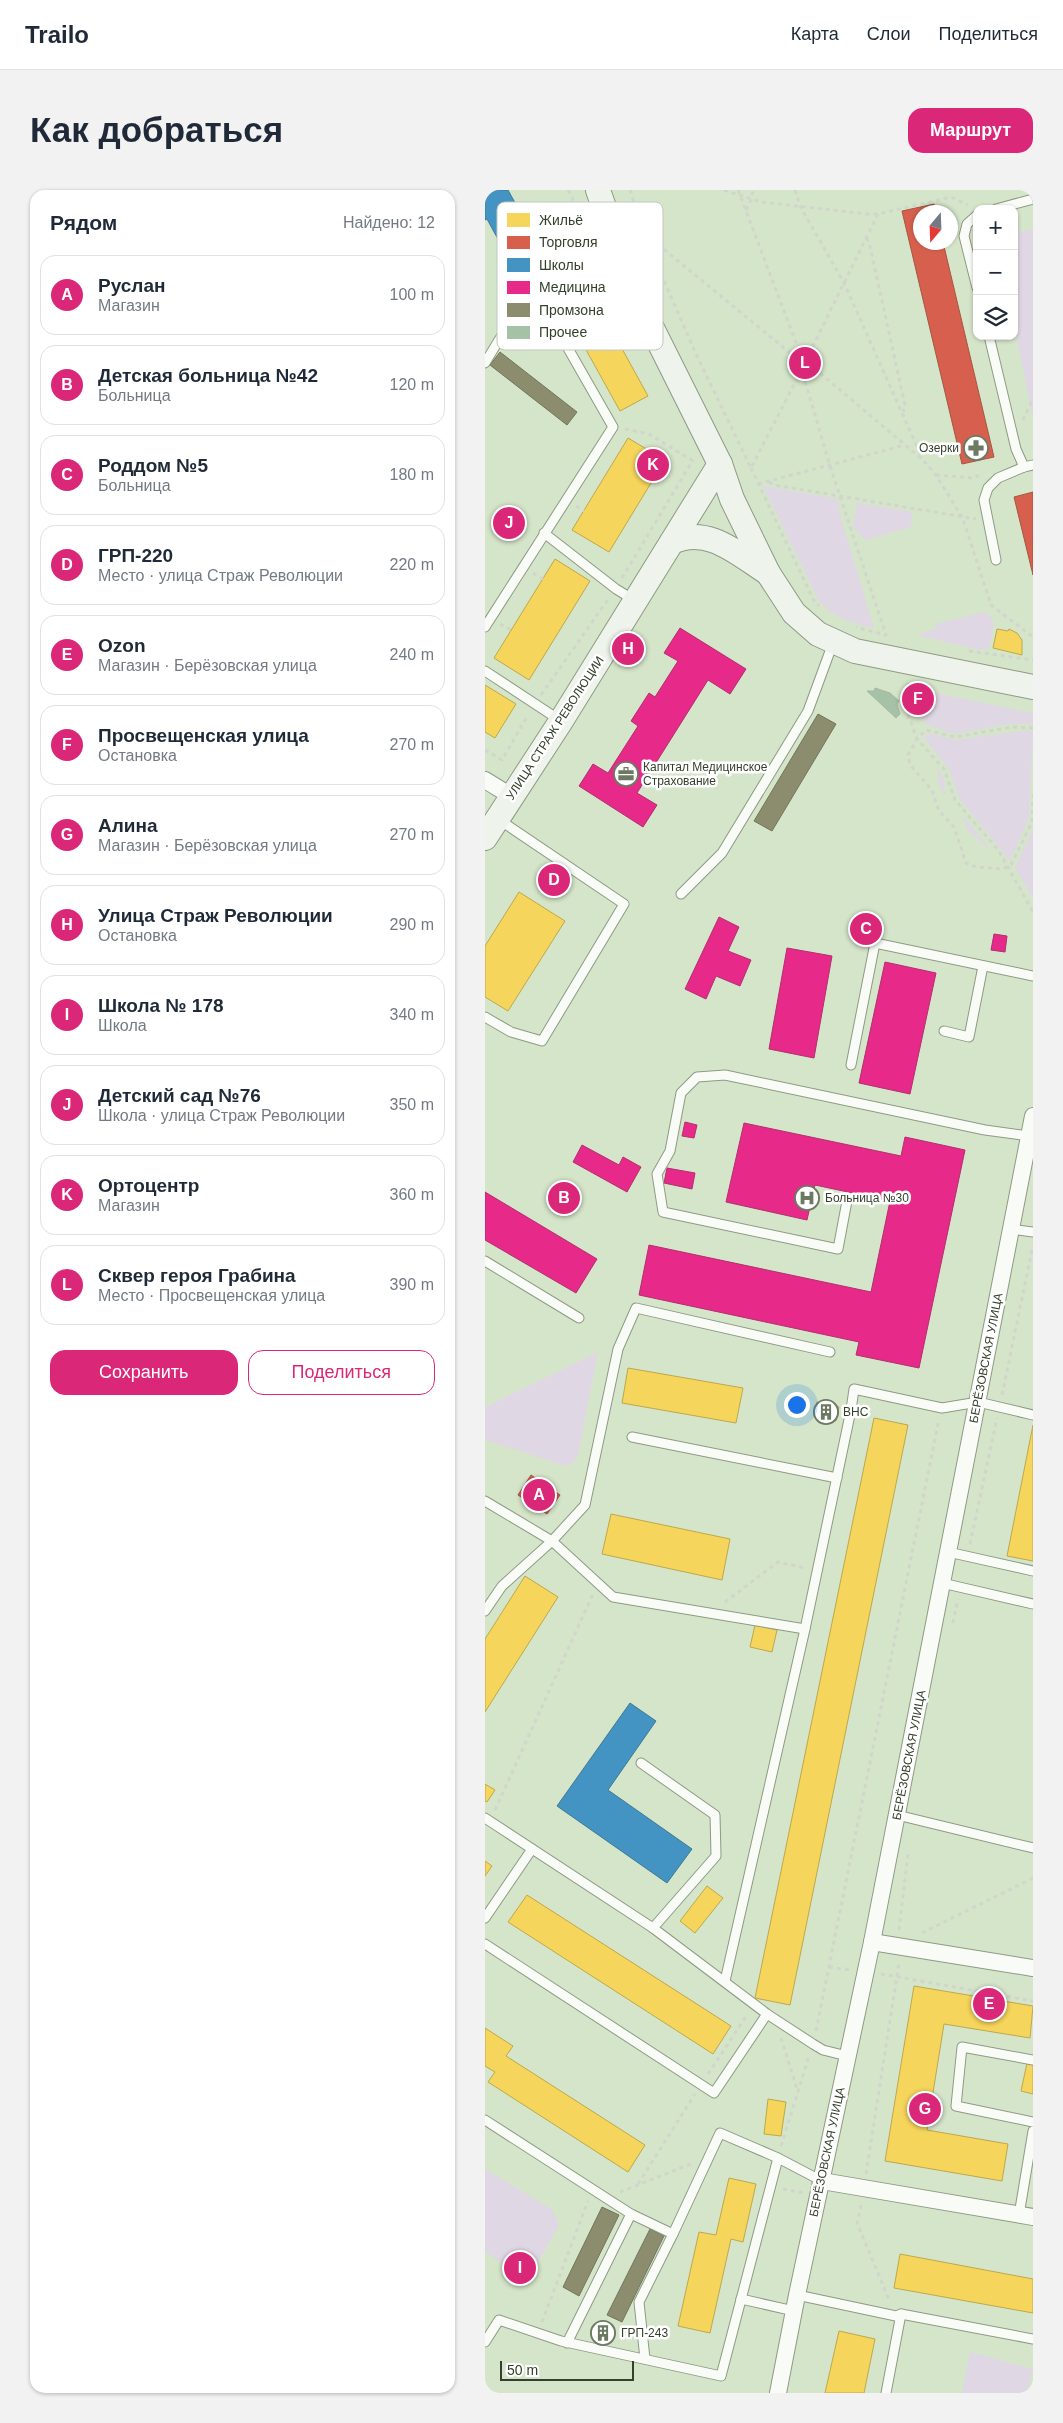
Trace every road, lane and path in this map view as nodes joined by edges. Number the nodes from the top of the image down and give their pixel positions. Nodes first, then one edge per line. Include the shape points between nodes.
1 (567, 190) edge
2 (630, 190) edge
3 (724, 190) edge
4 (738, 190) edge
5 (753, 190) edge
6 (795, 190) edge
7 (740, 196) junction
8 (1033, 199) edge
9 (751, 200) junction
10 (575, 202) edge
11 (634, 202) edge
12 (1011, 205) edge
13 (800, 206) junction
14 (973, 210) edge
15 (745, 211) junction
16 (973, 213) edge
17 (878, 214) junction
18 (866, 238) junction
19 (663, 249) edge
20 (973, 272) edge
21 (663, 278) edge
22 (844, 283) junction
23 (990, 340) edge
24 (497, 343) edge
25 (569, 350) edge
26 (663, 350) edge
27 (800, 353) junction
28 (809, 354) junction
29 (795, 357) junction
30 (485, 363) edge
31 (814, 368) junction
32 (801, 373) junction
33 (903, 412) junction
34 (613, 427) junction
35 (906, 445) junction
36 (690, 452) dead end
37 (923, 460) junction
38 (694, 461) junction
39 (720, 464) junction
40 (830, 466) junction
41 (1029, 466) edge
42 (751, 468) junction
43 (989, 470) dead end
44 (936, 475) junction
45 (769, 482) junction
46 (758, 484) junction
47 (841, 496) junction
48 (987, 517) junction
49 (963, 518) junction
50 (544, 534) junction
51 (673, 542) junction
52 (996, 560) dead end
53 (768, 573) junction
54 (616, 589) junction
55 (636, 601) junction
56 (823, 611) dead end
57 (849, 626) dead end
58 (485, 628) edge
59 (886, 635) junction
60 (895, 636) dead end
61 (1033, 637) edge
62 (833, 642) junction
63 (968, 651) dead end
64 (1033, 660) edge
65 (485, 671) edge
66 (907, 683) dead end
67 (1033, 687) edge
68 (535, 704) junction
69 (561, 721) junction
70 (1033, 728) edge
71 (917, 739) junction
72 (485, 750) edge
73 (485, 780) edge
74 (1033, 795) edge
75 (511, 796) junction
76 (491, 828) edge
77 (1008, 867) junction
78 (681, 894) dead end
79 (1033, 912) edge
80 (983, 966) junction
81 (1033, 976) edge
82 (485, 1017) edge
83 (944, 1031) dead end
84 (851, 1065) dead end
85 (1032, 1123) edge
86 (847, 1201) dead end
87 (1011, 1229) junction
88 (1033, 1232) edge
89 (485, 1261) edge
90 (579, 1318) dead end
91 (830, 1352) dead end
92 (978, 1402) junction
93 (941, 1408) junction
94 (1033, 1415) edge
95 (632, 1437) dead end
96 (837, 1478) junction
97 (486, 1503) edge
98 (552, 1542) junction
99 (948, 1552) junction
100 (817, 1571) junction
101 (1033, 1571) edge
102 (598, 1583) junction
103 (942, 1583) junction
104 (1033, 1604) edge
105 (485, 1611) edge
106 (710, 1613) junction
107 (805, 1629) junction
108 (641, 1763) dead end
109 (897, 1815) junction
110 (488, 1820) edge
111 (1033, 1848) edge
112 (532, 1849) junction
113 (1033, 1878) edge
114 (485, 1918) edge
115 (653, 1928) junction
116 (920, 1934) dead end
117 (873, 1942) junction
118 (485, 1944) edge
119 (829, 1967) junction
120 (1033, 1968) edge
121 (865, 1972) junction
122 (725, 1981) junction
123 (1033, 2001) edge
124 (771, 2016) junction
125 (813, 2044) junction
126 (847, 2056) junction
127 (1033, 2060) edge
128 (798, 2092) junction
129 (485, 2120) edge
130 (1033, 2122) edge
131 (1033, 2131) edge
132 (707, 2157) junction
133 (777, 2158) junction
134 (822, 2181) junction
135 (593, 2189) junction
136 (607, 2198) junction
137 (631, 2214) junction
138 (1026, 2216) edge
139 (673, 2234) junction
140 (741, 2299) junction
141 (795, 2303) junction
142 (901, 2314) junction
143 (538, 2334) junction
144 (1033, 2339) edge
145 (485, 2342) edge
146 (567, 2343) junction
147 (645, 2359) junction
148 (778, 2393) edge
149 (886, 2393) edge

1 - 10 path
2 - 11 path
3 - 7 path
4 - 7 path
5 - 9 path
6 - 13 path
7 - 9 path
7 - 15 path
8 - 12 lane
9 - 13 path
9 - 15 path
13 - 17 path
13 - 22 path
14 - 17 path via 951,197
15 - 27 path
16 - 20 lane via 964,236
17 - 18 path
18 - 22 path
18 - 33 path via 905,405
19 - 29 path
21 - 42 path
22 - 28 path
22 - 33 path
23 - 41 lane via 1016,449
24 - 30 lane
25 - 34 lane
26 - 39 main road
27 - 28 path
27 - 29 path
28 - 31 path via 814,360
29 - 32 path via 794,368
31 - 32 path
31 - 35 path
32 - 40 path
32 - 42 path
33 - 37 path
34 - 38 path via 649,434
34 - 50 lane
35 - 37 path
35 - 40 path
36 - 38 path
37 - 44 path
38 - 54 path
39 - 51 main road, УЛИЦА СТРАЖ РЕВОЛЮЦИИ
39 - 53 main road
40 - 45 path
40 - 47 path
41 - 48 lane via 998,478 988,488 984,500
42 - 46 path
43 - 44 path via 973,478
44 - 49 path
45 - 46 path
45 - 47 path
46 - 56 path via 813,599
47 - 49 path
47 - 59 path
48 - 49 path
48 - 52 lane
49 - 61 path via 991,605
50 - 54 lane
50 - 58 lane
51 - 53 main road via 691,536 710,539
51 - 55 main road, УЛИЦА СТРАЖ РЕВОЛЮЦИИ
53 - 62 main road via 795,613
54 - 55 lane
54 - 68 path
55 - 69 main road, УЛИЦА СТРАЖ РЕВОЛЮЦИИ
57 - 59 path
59 - 60 path
62 - 67 main road via 881,657
62 - 78 lane via 807,711 722,853
63 - 64 path
65 - 68 lane
66 - 71 path via 904,703
68 - 69 lane
68 - 72 path via 501,760
69 - 75 main road, УЛИЦА СТРАЖ РЕВОЛЮЦИИ
70 - 71 path via 1012,727 955,737 929,729
71 - 77 path via 944,769 955,800 999,851
71 - 77 path via 910,749 908,761 930,786 937,808 951,823 966,863 976,867
73 - 75 street
74 - 77 path via 1032,822 1015,860
75 - 76 main road, УЛИЦА СТРАЖ РЕВОЛЮЦИИ
76 - 82 lane via 624,904 542,1041 511,1032
77 - 79 path
80 - 81 lane
80 - 83 lane via 969,1037
80 - 84 lane via 875,943
85 - 86 lane via 985,1130 725,1075 697,1077 681,1094 670,1150 657,1174 663,1212 838,1249
85 - 87 street, БЕРЁЗОВСКАЯ УЛИЦА
87 - 88 lane
87 - 92 street, БЕРЁЗОВСКАЯ УЛИЦА
89 - 90 lane
91 - 98 lane via 636,1308 618,1350 585,1505
92 - 93 lane
92 - 94 lane
92 - 99 street, БЕРЁЗОВСКАЯ УЛИЦА
93 - 96 lane via 853,1389
93 - 119 path
95 - 96 lane
96 - 100 lane
97 - 98 lane
98 - 102 lane
98 - 105 lane via 502,1586
99 - 101 lane
99 - 103 street, БЕРЁЗОВСКАЯ УЛИЦА
100 - 106 path via 778,1562
100 - 107 lane
102 - 106 lane via 613,1597
102 - 110 path
103 - 104 lane
103 - 109 street, БЕРЁЗОВСКАЯ УЛИЦА
106 - 107 lane
107 - 122 lane
108 - 115 lane via 715,1814 716,1856
109 - 111 lane
109 - 117 street, БЕРЁЗОВСКАЯ УЛИЦА
110 - 112 lane
112 - 114 lane
112 - 115 lane
113 - 116 path
115 - 122 lane
117 - 120 street
117 - 121 street, БЕРЁЗОВСКАЯ УЛИЦА
118 - 124 lane via 714,2093
119 - 121 path
119 - 125 path
121 - 123 path
121 - 126 street, БЕРЁЗОВСКАЯ УЛИЦА
122 - 124 lane
124 - 125 lane
124 - 128 path
125 - 126 lane
125 - 128 path
126 - 134 street, БЕРЁЗОВСКАЯ УЛИЦА
127 - 130 lane via 962,2047 956,2106
128 - 133 path
129 - 135 lane
131 - 138 lane
132 - 133 lane via 720,2133
132 - 136 path
132 - 139 lane
133 - 134 lane
133 - 140 lane
134 - 138 street
134 - 141 street, БЕРЁЗОВСКАЯ УЛИЦА
135 - 136 lane
135 - 143 path
136 - 137 lane
137 - 139 lane
137 - 146 lane
139 - 147 lane via 639,2302
140 - 141 lane
140 - 147 lane via 721,2376
141 - 142 lane via 896,2316
141 - 148 street, БЕРЁЗОВСКАЯ УЛИЦА
142 - 144 lane
142 - 149 lane
143 - 145 lane via 499,2320
143 - 146 lane
146 - 147 lane

